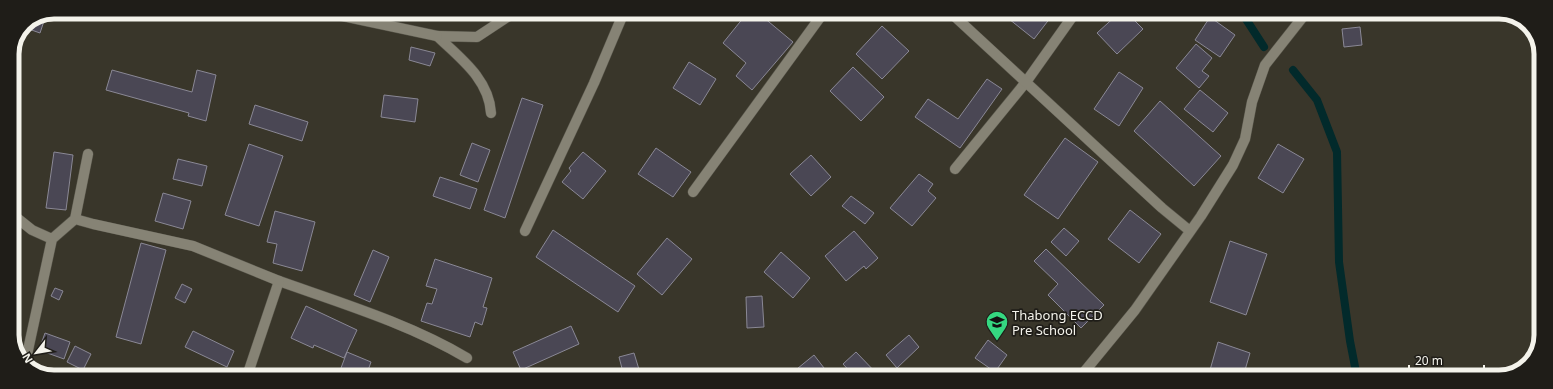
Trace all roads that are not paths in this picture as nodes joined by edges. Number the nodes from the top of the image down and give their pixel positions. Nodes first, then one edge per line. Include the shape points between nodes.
1 (357, 19) edge
2 (504, 19) edge
3 (621, 19) edge
4 (819, 19) edge
5 (958, 19) edge
6 (1071, 19) edge
7 (1301, 19) edge
8 (437, 36) junction
9 (1026, 82) junction
10 (490, 113) dead end
11 (88, 154) dead end
12 (955, 169) dead end
13 (693, 192) dead end
14 (75, 219) junction
15 (19, 220) edge
16 (1190, 231) junction
17 (525, 232) dead end
18 (52, 239) junction
19 (279, 282) junction
20 (27, 356) edge
21 (467, 358) dead end
22 (249, 370) edge
23 (1086, 370) edge

1 - 8 street
2 - 8 street via 477,37
3 - 17 street
4 - 13 street
5 - 9 street
6 - 9 street
7 - 16 street via 1265,65 1252,102 1245,138 1233,165
8 - 10 street via 474,70 490,100
9 - 12 street
9 - 16 street
11 - 14 street
14 - 18 street
14 - 19 street via 193,246
15 - 18 street via 32,230
16 - 23 street via 1135,310
18 - 20 street
19 - 21 street via 368,313 448,346
19 - 22 street

